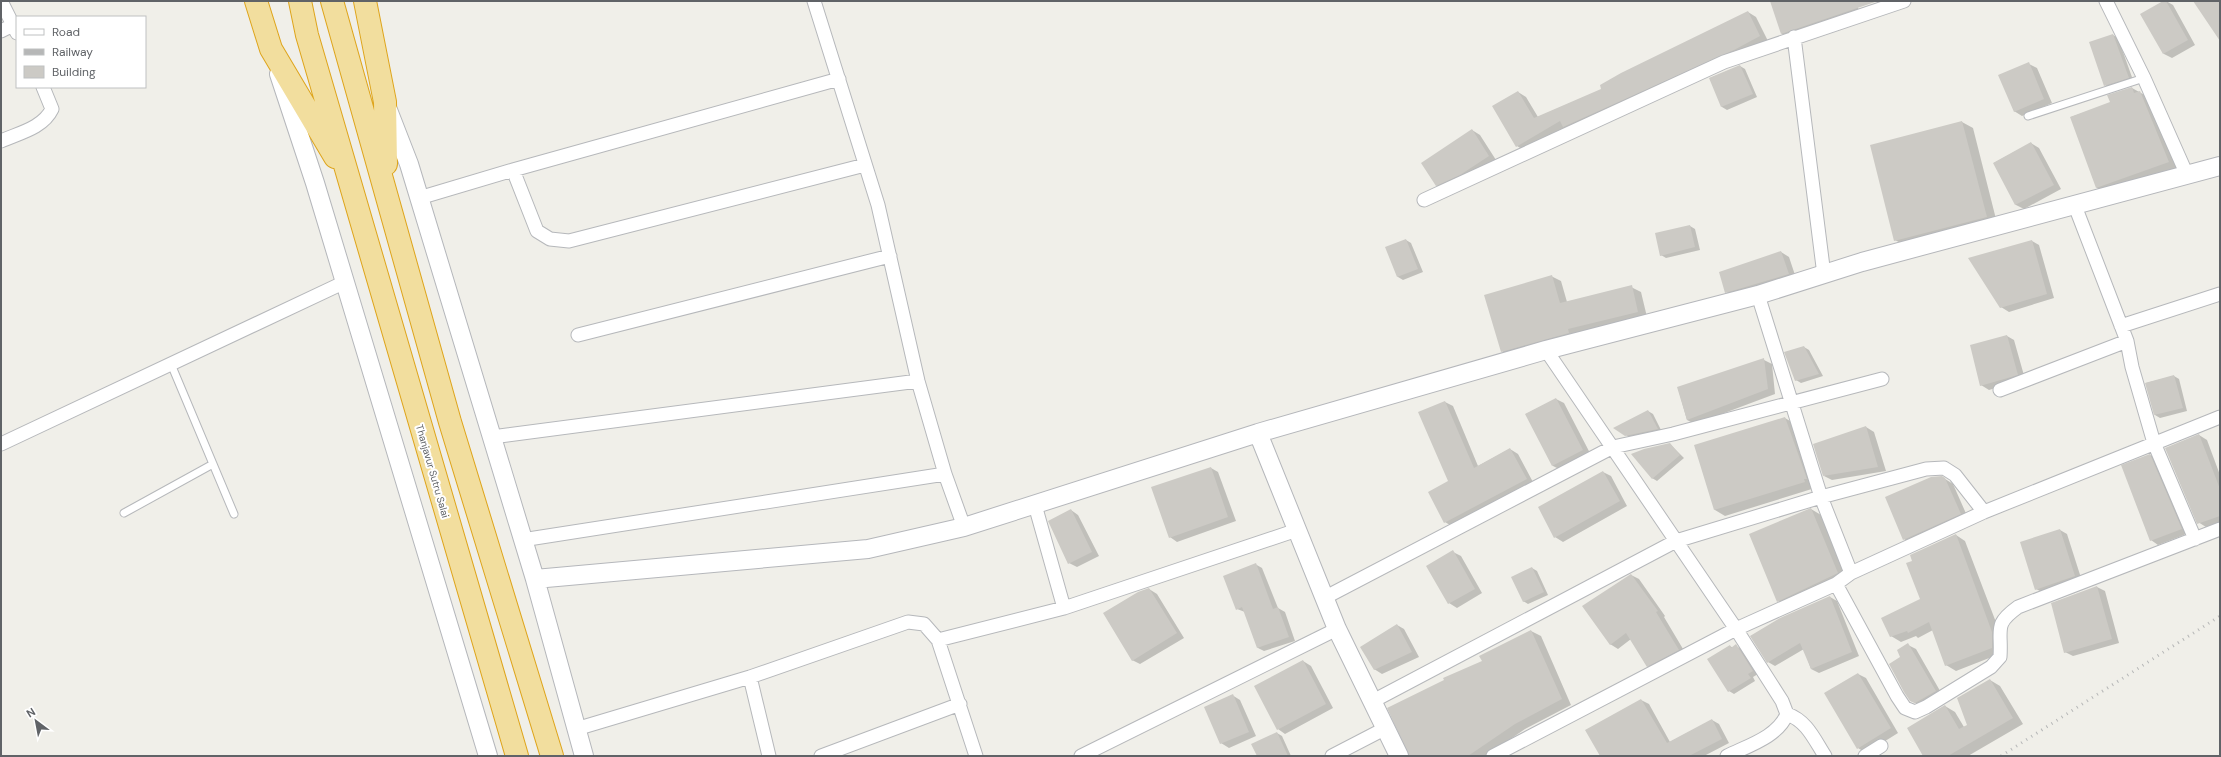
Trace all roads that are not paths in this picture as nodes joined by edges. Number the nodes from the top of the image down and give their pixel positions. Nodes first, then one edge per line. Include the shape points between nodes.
1 (1, 1) edge
2 (256, 1) edge
3 (300, 1) edge
4 (332, 1) edge
5 (365, 1) edge
6 (814, 1) edge
7 (1904, 1) edge
8 (2106, 1) edge
9 (15, 29) edge
10 (1, 31) edge
11 (1794, 37) junction
12 (271, 49) junction
13 (2144, 78) junction
14 (839, 79) junction
15 (43, 88) edge
16 (385, 102) junction
17 (2028, 116) dead end
18 (1, 141) edge
19 (865, 165) junction
20 (2220, 166) edge
21 (513, 170) junction
22 (2187, 175) junction
23 (352, 185) junction
24 (386, 191) junction
25 (419, 198) junction
26 (1424, 200) dead end
27 (2075, 206) junction
28 (890, 256) junction
29 (1824, 275) junction
30 (345, 282) junction
31 (2220, 294) edge
32 (1758, 295) junction
33 (2121, 326) junction
34 (578, 335) dead end
35 (2127, 341) junction
36 (1546, 350) junction
37 (171, 364) junction
38 (1882, 379) dead end
39 (918, 381) junction
40 (2000, 390) dead end
41 (1790, 402) junction
42 (2220, 417) edge
43 (1258, 433) junction
44 (492, 437) junction
45 (2154, 443) junction
46 (1, 444) edge
47 (1613, 447) junction
48 (213, 464) junction
49 (945, 474) junction
50 (1821, 497) junction
51 (1035, 505) junction
52 (1984, 512) junction
53 (124, 513) dead end
54 (234, 514) dead end
55 (964, 527) junction
56 (2220, 529) edge
57 (1297, 530) junction
58 (2195, 539) junction
59 (522, 540) junction
60 (1676, 541) junction
61 (1851, 573) junction
62 (535, 579) junction
63 (1836, 584) junction
64 (1324, 598) junction
65 (1064, 608) junction
66 (1337, 629) junction
67 (1736, 629) junction
68 (938, 640) junction
69 (750, 677) junction
70 (1373, 701) junction
71 (960, 704) junction
72 (1787, 714) junction
73 (1386, 728) junction
74 (576, 729) junction
75 (1881, 746) dead end
76 (488, 756) edge
77 (517, 756) edge
78 (552, 756) edge
79 (584, 756) edge
80 (769, 756) edge
81 (821, 756) edge
82 (976, 756) edge
83 (1081, 756) edge
84 (1332, 756) edge
85 (1399, 756) edge
86 (1493, 756) edge
87 (1727, 756) edge
88 (1825, 756) edge
89 (1865, 756) edge

1 - 9 street
2 - 12 highway
3 - 23 highway via 307,34
4 - 24 highway
5 - 16 highway
6 - 14 street
7 - 11 street
8 - 13 street
9 - 10 street
11 - 26 street via 1724,62
11 - 29 street
12 - 23 highway
12 - 30 street
13 - 17 lane
13 - 22 street
14 - 19 street
14 - 21 street
15 - 18 street via 52,109 48,118
16 - 24 highway
16 - 25 street
19 - 21 street via 569,241 550,239 537,231
19 - 28 street
20 - 22 street
21 - 25 street
22 - 27 street
23 - 77 highway, Thanjavur Sutru Salai via 422,435
24 - 78 highway via 450,422
25 - 44 street
27 - 29 street via 1862,262
27 - 33 street
28 - 34 street
28 - 39 street
29 - 32 street
30 - 37 street
30 - 76 street
31 - 33 street
32 - 36 street
32 - 41 street
33 - 35 street
35 - 40 street
35 - 45 street
36 - 43 street
36 - 47 street
37 - 46 street
37 - 48 lane
38 - 41 street
39 - 44 street
39 - 49 street
41 - 47 street via 1673,434
41 - 50 street
42 - 45 street
43 - 51 street
43 - 57 street
44 - 59 street
45 - 52 street
45 - 58 street
47 - 60 street
47 - 64 street
48 - 53 lane
48 - 54 lane
49 - 55 street
49 - 59 street
50 - 52 street via 1926,469 1944,468 1955,475
50 - 60 street
50 - 61 street
51 - 55 street
51 - 65 street
52 - 61 street
55 - 62 street via 868,549
56 - 58 street
57 - 64 street
57 - 65 street
58 - 63 street via 2018,607 2004,617 1999,628 2000,657 1991,667 1926,708 1915,712 1905,708 1897,696
59 - 62 street
60 - 67 street
60 - 70 street
61 - 63 street
62 - 74 street
63 - 67 street
64 - 66 street
65 - 68 street
66 - 70 street
66 - 83 street
67 - 72 street via 1782,701
67 - 86 street
68 - 69 street via 924,624 908,622
68 - 71 street
69 - 74 street
69 - 80 street
70 - 73 street
71 - 81 street
71 - 82 street
72 - 87 street via 1783,724 1768,735
72 - 88 street via 1806,726
73 - 84 street
73 - 85 street
74 - 79 street
75 - 89 street

